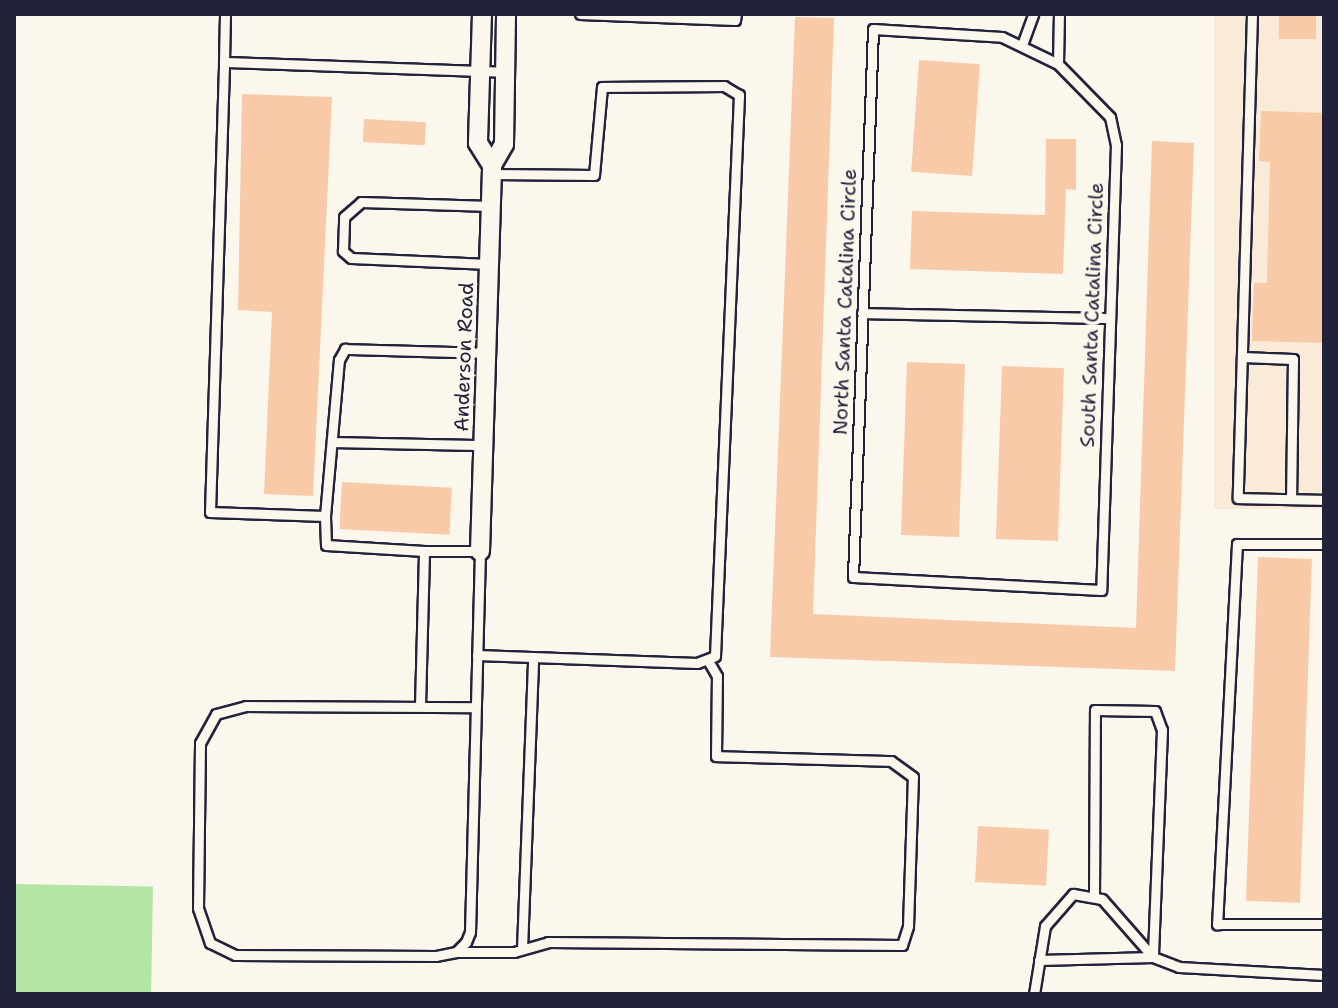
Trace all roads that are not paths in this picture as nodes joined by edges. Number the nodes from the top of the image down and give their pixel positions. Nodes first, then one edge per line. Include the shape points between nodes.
1 (225, 14) edge
2 (482, 14) edge
3 (506, 14) edge
4 (580, 14) edge
5 (1033, 14) edge
6 (1059, 14) edge
7 (1252, 14) edge
8 (736, 17) edge
9 (873, 29) joint
10 (1022, 45) junction
11 (224, 62) junction
12 (1058, 64) junction
13 (480, 71) junction
14 (505, 72) junction
15 (492, 170) junction
16 (491, 206) junction
17 (489, 264) junction
18 (862, 313) junction
19 (1110, 318) junction
20 (486, 353) junction
21 (1242, 357) junction
22 (336, 442) junction
23 (483, 445) junction
24 (1291, 499) junction
25 (1324, 500) edge
26 (325, 516) junction
27 (1324, 544) edge
28 (424, 551) junction
29 (480, 551) junction
30 (1101, 590) joint
31 (477, 655) junction
32 (533, 657) junction
33 (709, 662) junction
34 (420, 706) junction
35 (475, 707) junction
36 (1094, 897) junction
37 (1324, 924) edge
38 (522, 949) junction
39 (456, 952) junction
40 (1153, 957) junction
41 (1039, 960) junction
42 (1324, 975) edge
43 (1034, 994) edge

1 - 11 lane
2 - 13 street, Anderson Road
3 - 14 street, Anderson Road
4 - 8 lane
5 - 10 lane
6 - 12 lane
7 - 21 lane
9 - 10 lane, South Santa Catalina Circle via 1002,37
9 - 18 lane, North Santa Catalina Circle
10 - 12 lane, South Santa Catalina Circle
11 - 13 lane
11 - 26 lane via 210,512
12 - 19 lane, South Santa Catalina Circle via 1110,117 1116,145
13 - 14 lane
13 - 15 street, Anderson Road via 478,143
14 - 15 street, Anderson Road via 504,144
15 - 16 street, Anderson Road
15 - 33 lane via 594,175 602,87 724,86 739,95 720,630
16 - 17 street, Anderson Road
16 - 17 lane via 361,202 351,205 343,229 343,251 351,258
17 - 20 street, Anderson Road
18 - 19 lane
18 - 30 lane, North Santa Catalina Circle via 853,577
19 - 30 lane, South Santa Catalina Circle
20 - 22 lane via 345,349 339,360
20 - 23 street, Anderson Road
21 - 24 lane via 1293,359
21 - 24 lane via 1238,498
22 - 23 lane
22 - 26 lane
23 - 29 street, Anderson Road
24 - 25 lane
26 - 28 lane via 326,545
27 - 37 lane via 1237,544 1217,924
28 - 29 lane
28 - 34 lane
29 - 31 lane
31 - 32 lane
31 - 35 lane
32 - 33 lane
32 - 38 lane
33 - 38 lane via 717,676 716,756 891,761 913,777 908,926 902,945 548,942
34 - 35 lane
34 - 39 lane via 246,706 216,714 200,743 198,908 210,943 235,955
35 - 39 lane via 470,932
36 - 40 lane
36 - 40 lane via 1095,710 1155,711 1162,730
36 - 41 lane via 1073,894 1045,926
38 - 39 lane
40 - 41 lane
40 - 42 lane via 1179,967
41 - 43 lane

